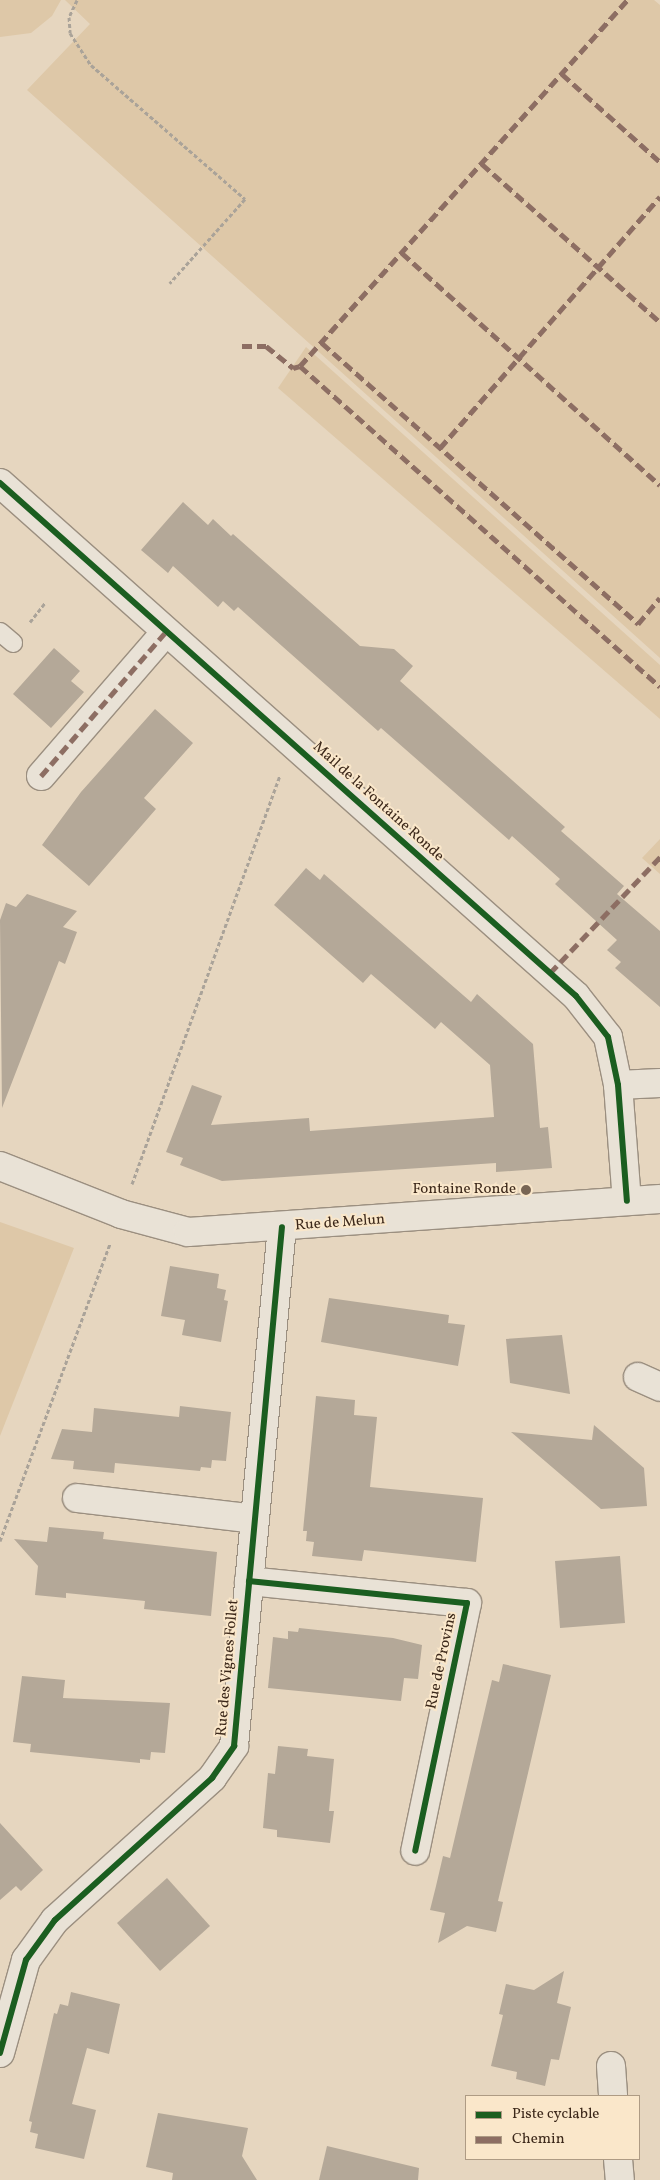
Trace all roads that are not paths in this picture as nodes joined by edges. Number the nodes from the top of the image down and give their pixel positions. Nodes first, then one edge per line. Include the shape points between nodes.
1 (0, 483) edge
2 (165, 633) junction
3 (41, 776) dead end
4 (660, 1083) edge
5 (618, 1085) junction
6 (0, 1166) edge
7 (660, 1199) edge
8 (627, 1202) junction
9 (282, 1227) junction
10 (77, 1498) dead end
11 (255, 1519) junction
12 (249, 1581) junction
13 (415, 1851) dead end
14 (0, 2053) edge
15 (611, 2066) dead end
16 (613, 2095) edge
17 (618, 2160) edge
18 (620, 2180) edge

1 - 2 street, Mail de la Fontaine Ronde
2 - 3 street
2 - 5 street, Mail de la Fontaine Ronde via 576,996 608,1037
4 - 5 street
5 - 8 street, Mail de la Fontaine Ronde
6 - 9 street, Rue de Melun via 121,1214 188,1232
7 - 8 street, Rue de Melun
8 - 9 street, Rue de Melun
9 - 11 street, Rue des Vignes Follet
10 - 11 street
11 - 12 street, Rue des Vignes Follet
12 - 13 street, Rue de Provins via 467,1603
12 - 14 street, Rue des Vignes Follet via 234,1746 212,1778 55,1920 26,1960
15 - 16 street
17 - 18 street

